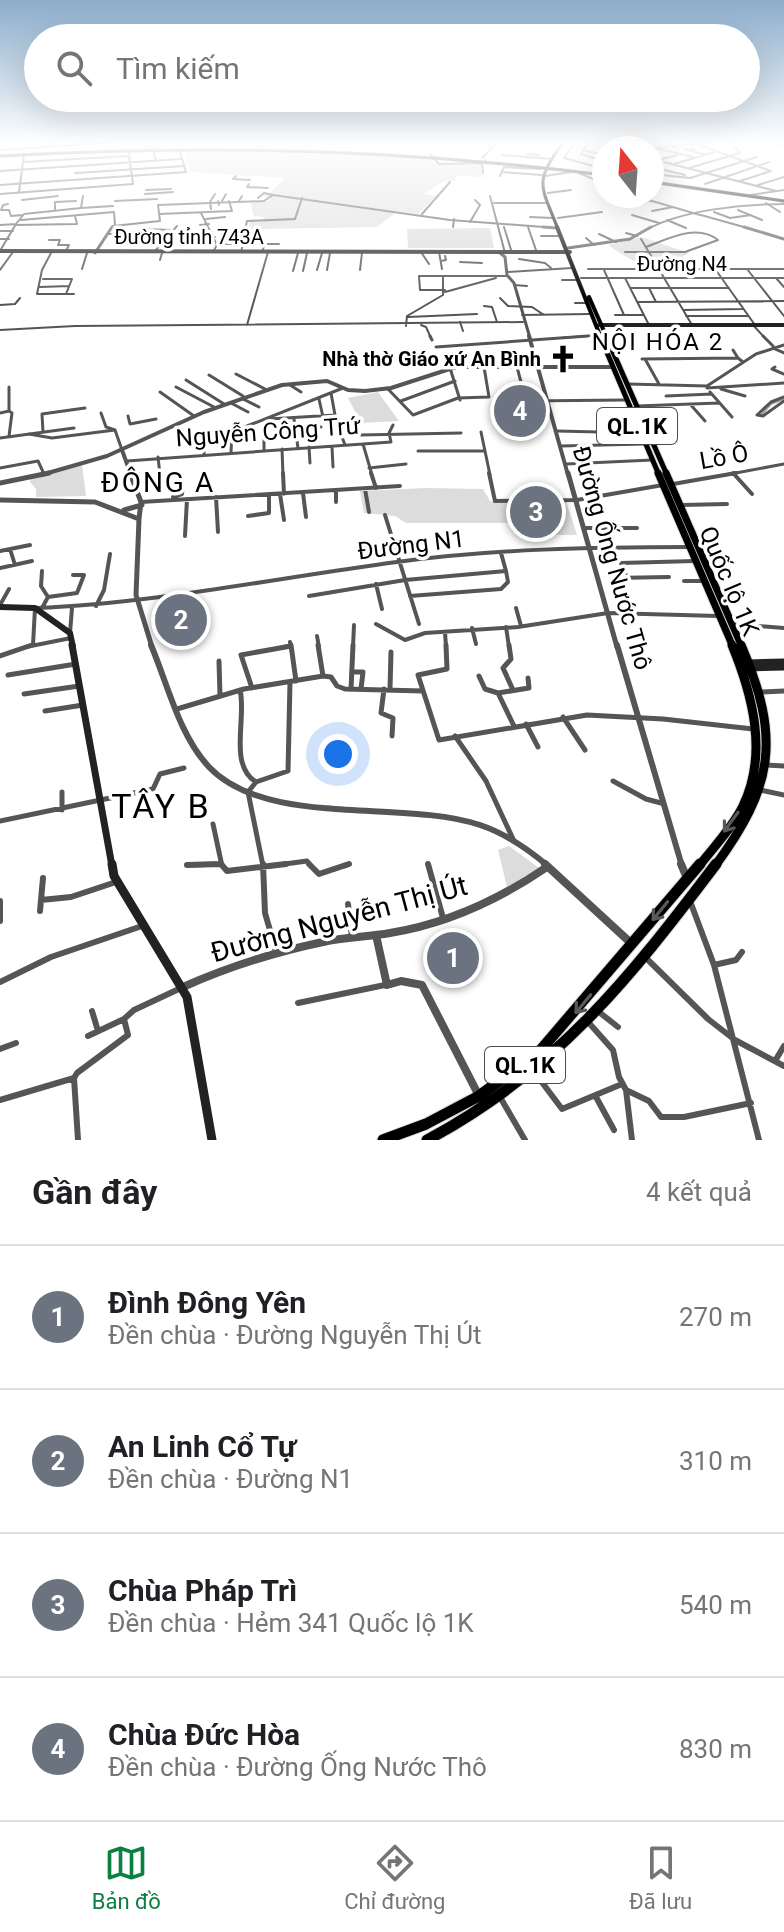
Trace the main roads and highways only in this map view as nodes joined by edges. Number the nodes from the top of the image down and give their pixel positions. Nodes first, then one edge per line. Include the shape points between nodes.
1 (548, 195) edge
2 (549, 195) edge
3 (742, 195) edge
4 (743, 195) edge
5 (748, 196) junction
6 (784, 202) edge
7 (556, 218) junction
8 (559, 228) junction
9 (0, 251) edge
10 (567, 251) junction
11 (409, 252) junction
12 (377, 253) junction
13 (579, 279) junction
14 (598, 325) junction
15 (784, 325) edge
16 (615, 367) junction
17 (667, 485) junction
18 (717, 598) junction
19 (0, 606) edge
20 (746, 665) junction
21 (784, 665) edge
22 (754, 775) junction
23 (765, 779) junction
24 (426, 1124) junction
25 (430, 1139) edge
26 (212, 1140) edge
27 (383, 1140) edge

1 - 7 main road, Quốc lộ 1K / QL.1K
2 - 7 main road, Quốc lộ 1K / QL.1K
3 - 5 main road
4 - 5 main road
5 - 6 main road
7 - 8 main road, Quốc lộ 1K / QL.1K
8 - 10 main road, Quốc lộ 1K / QL.1K
8 - 10 main road, Quốc lộ 1K / QL.1K
9 - 12 main road, Đường tỉnh 743A
10 - 11 main road, Đường tỉnh 743A
10 - 13 main road, Quốc lộ 1K / QL.1K
10 - 13 main road, Quốc lộ 1K / QL.1K
11 - 12 main road, Đường tỉnh 743A
11 - 12 main road, Đường tỉnh 743A
13 - 14 main road, Quốc lộ 1K / QL.1K
13 - 14 main road, Quốc lộ 1K / QL.1K
14 - 15 main road
14 - 16 main road, Quốc lộ 1K / QL.1K
14 - 16 main road, Quốc lộ 1K / QL.1K
16 - 17 main road, Quốc lộ 1K / QL.1K
16 - 17 main road, Quốc lộ 1K / QL.1K via 625,400
17 - 18 main road, Quốc lộ 1K / QL.1K
17 - 18 main road, Quốc lộ 1K / QL.1K via 681,505
18 - 20 main road, Quốc lộ 1K / QL.1K
18 - 20 main road, Quốc lộ 1K / QL.1K
19 - 26 main road via 39,608 70,635 116,882 183,987
20 - 21 main road
20 - 22 main road, Quốc lộ 1K / QL.1K via 756,729
20 - 23 main road, Quốc lộ 1K / QL.1K via 764,706
22 - 23 main road
22 -> 24 main road, Quốc lộ 1K / QL.1K via 742,808 728,827 539,1052 479,1096
23 - 25 main road, Quốc lộ 1K / QL.1K via 739,833 588,1021 535,1073
24 - 25 main road
24 - 27 main road, Quốc lộ 1K / QL.1K

